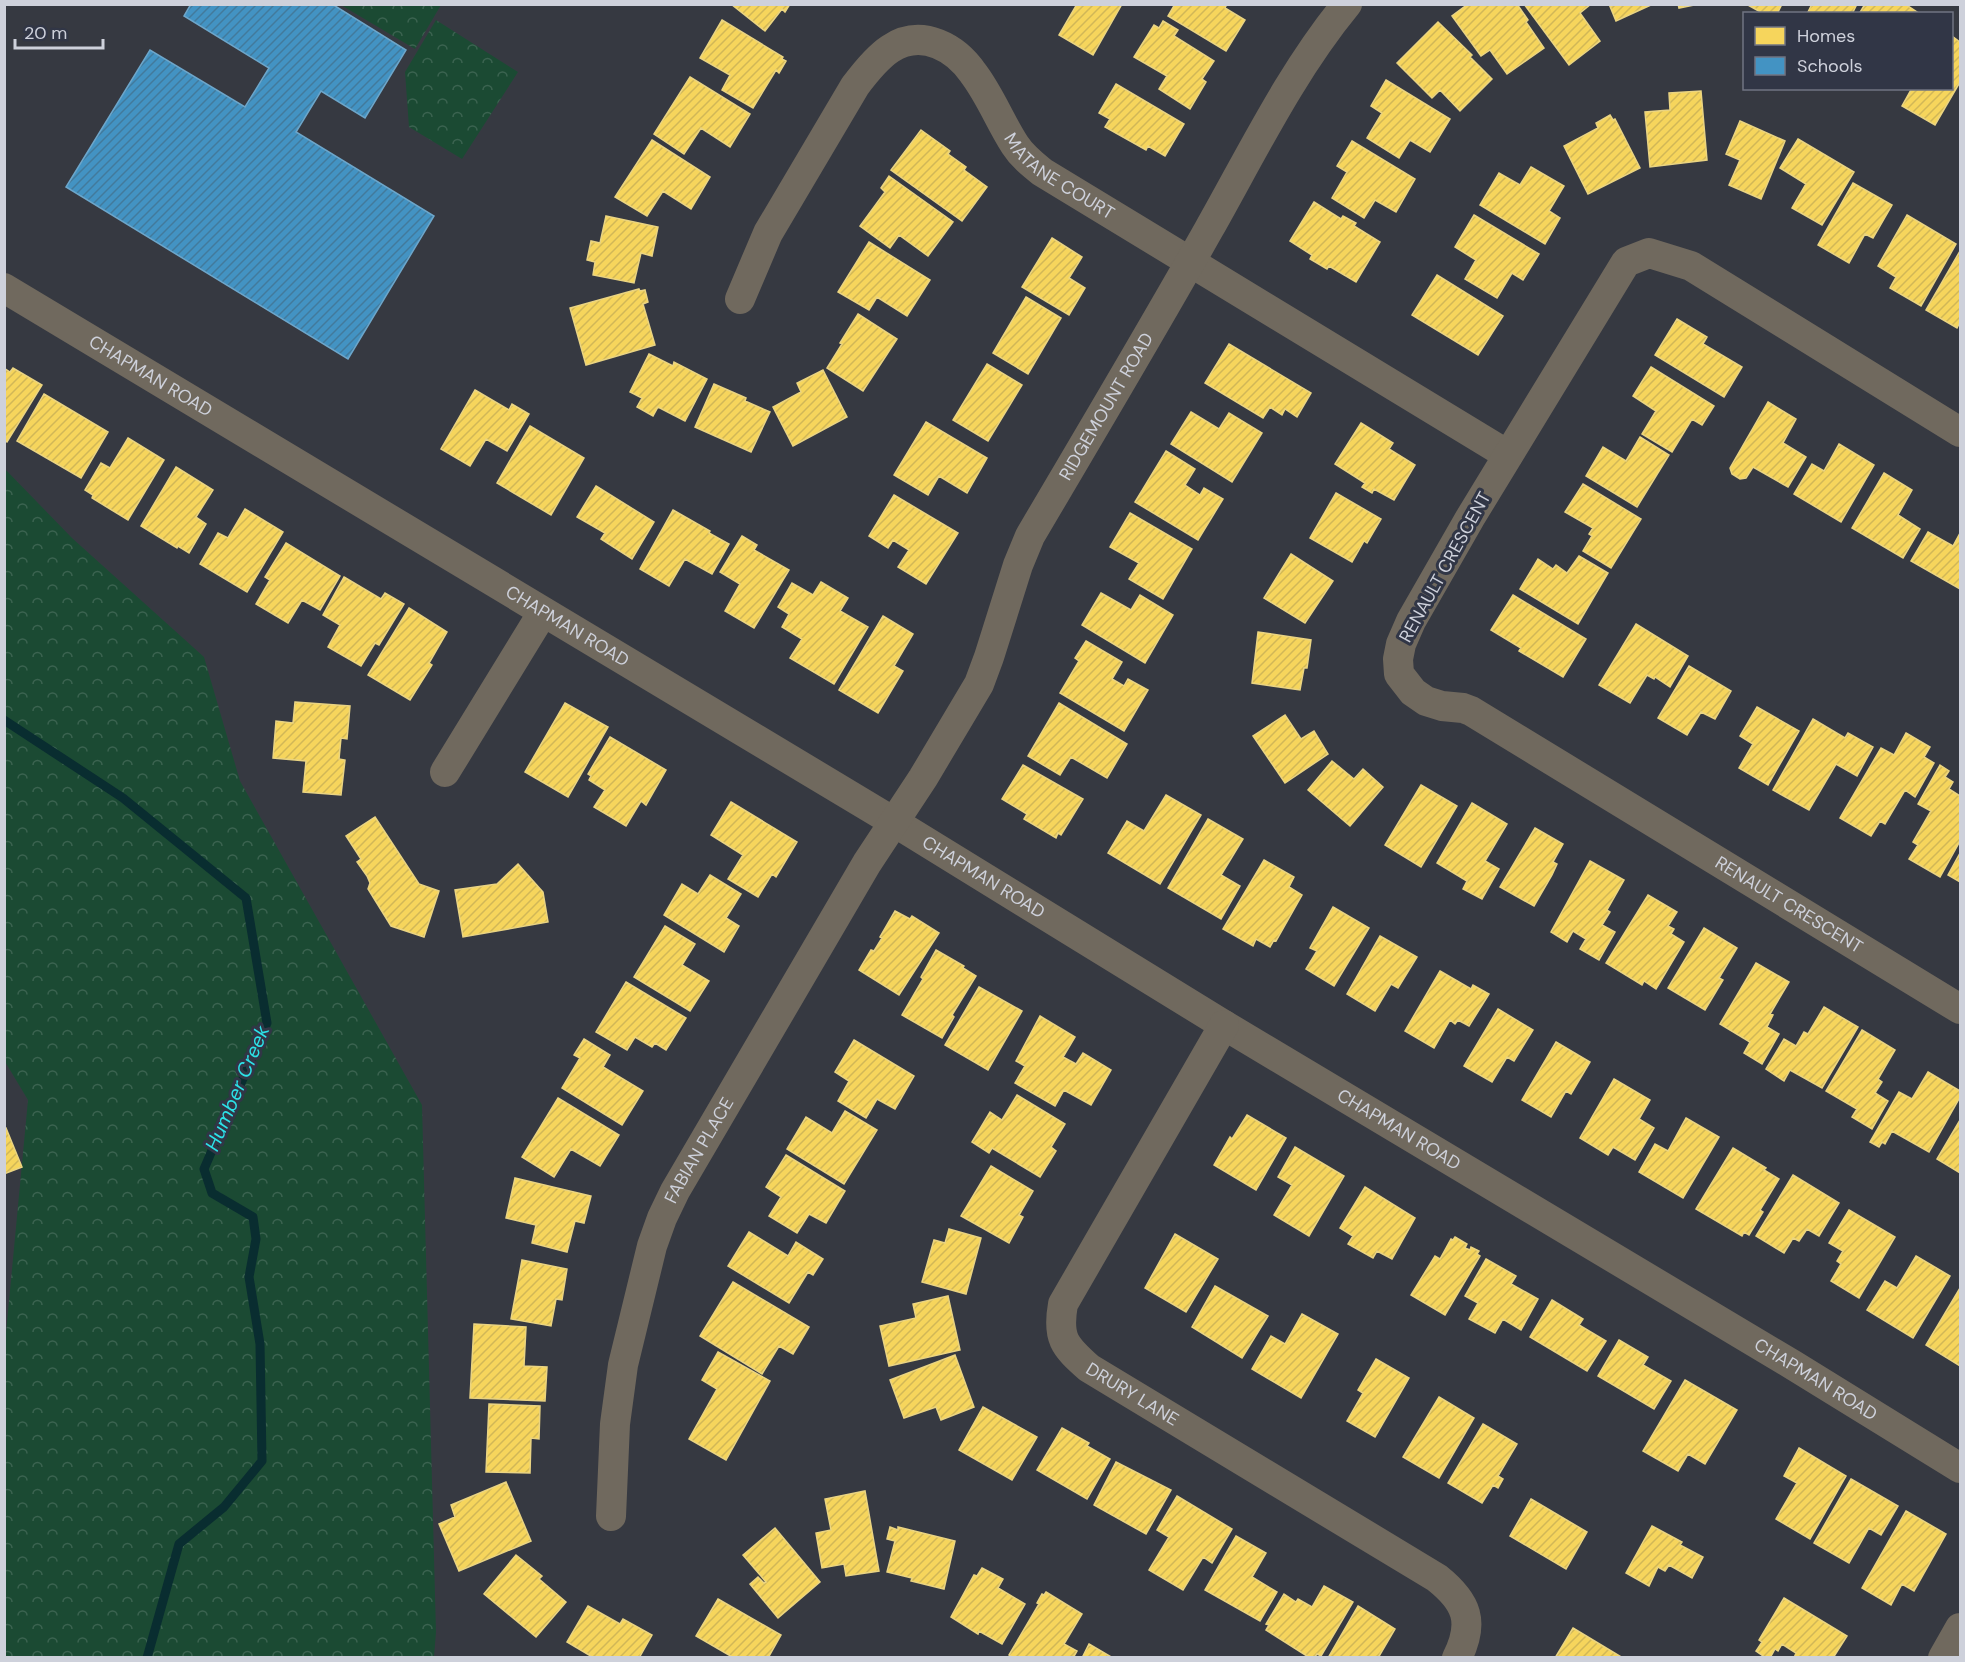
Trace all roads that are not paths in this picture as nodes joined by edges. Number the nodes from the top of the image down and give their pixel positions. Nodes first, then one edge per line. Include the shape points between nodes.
1 (1347, 4) edge
2 (1191, 262) junction
3 (4, 288) edge
4 (740, 299) dead end
5 (1960, 432) edge
6 (1508, 455) junction
7 (543, 612) junction
8 (445, 772) dead end
9 (894, 822) junction
10 (1960, 1009) edge
11 (1224, 1025) junction
12 (1960, 1468) edge
13 (611, 1516) dead end
14 (1960, 1628) edge
15 (1457, 1658) edge
16 (1943, 1658) edge

1 - 2 street, RIDGEMOUNT ROAD via 1297,74
2 - 4 street, MATANE COURT via 1041,172 1016,147 961,58 928,40 912,39 881,55 855,86 768,232
2 - 6 street, MATANE COURT
2 - 9 street, RIDGEMOUNT ROAD via 1030,536 979,684
3 - 7 street, CHAPMAN ROAD
5 - 6 street, RENAULT CRESCENT via 1690,266 1649,252 1626,262
6 - 10 street, RENAULT CRESCENT via 1411,621 1398,659 1405,684 1426,700 1471,711
7 - 8 street
7 - 9 street, CHAPMAN ROAD
9 - 11 street, CHAPMAN ROAD
9 - 13 street, FABIAN PLACE via 662,1218 623,1365 615,1424
11 - 12 street, CHAPMAN ROAD
11 - 15 street, DRURY LANE via 1063,1304 1059,1323 1064,1341 1089,1368 1454,1591 1466,1613 1467,1634
14 - 16 street

